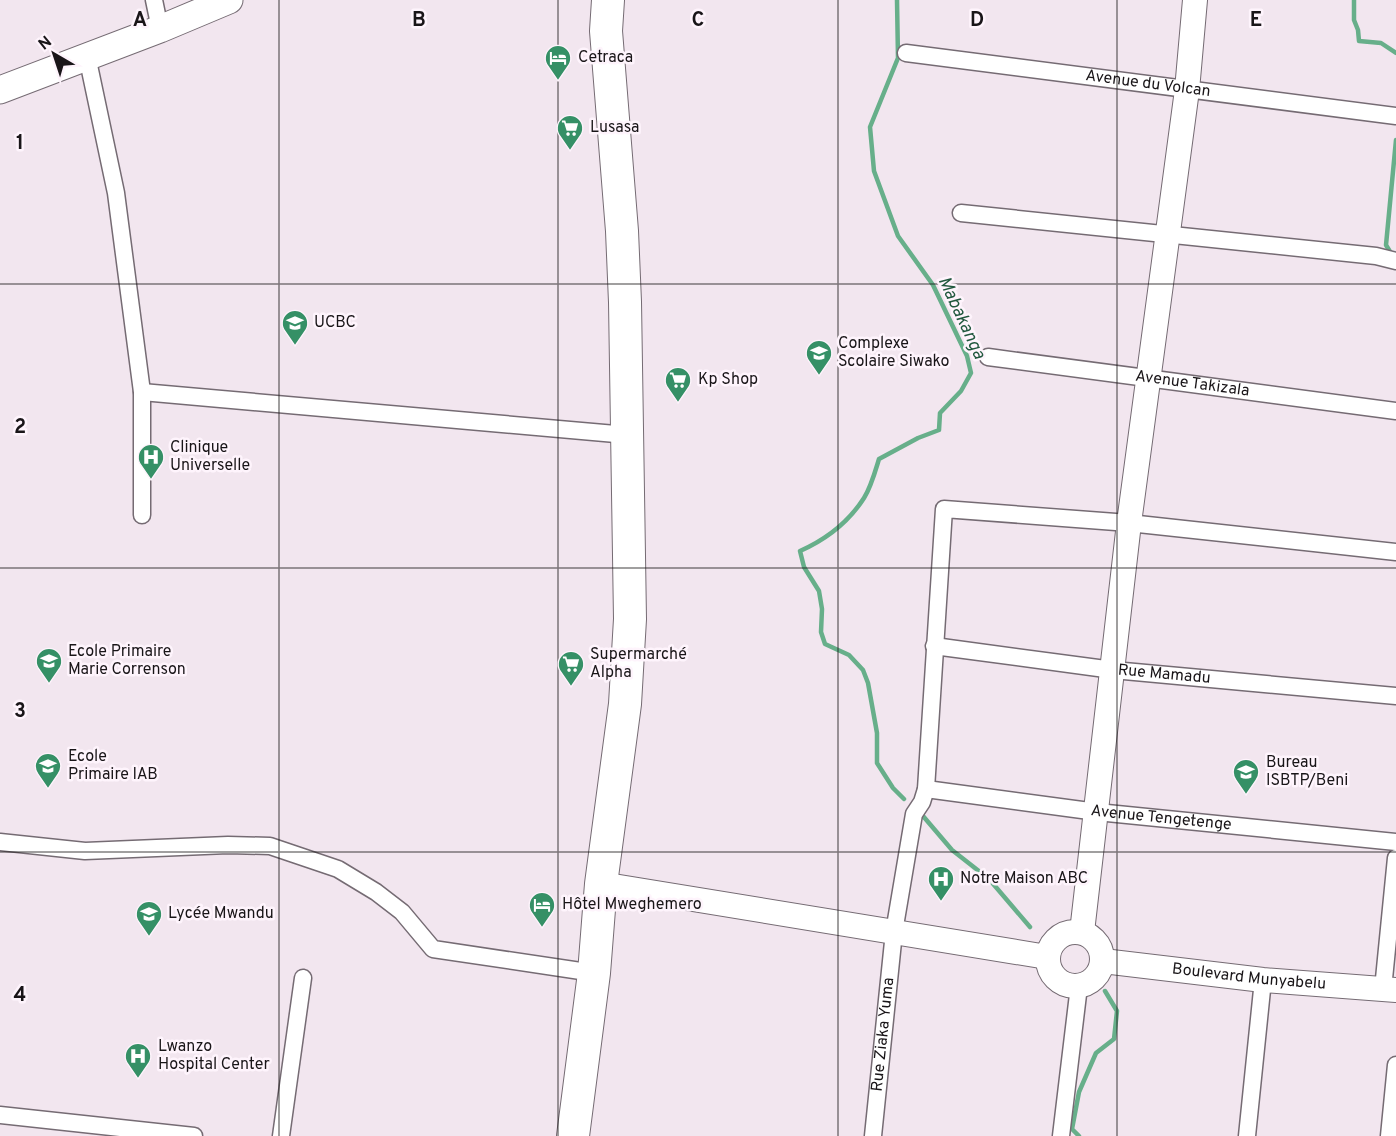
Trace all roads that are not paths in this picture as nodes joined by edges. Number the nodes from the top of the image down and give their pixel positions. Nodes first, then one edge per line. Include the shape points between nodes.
1 (154, 0) edge
2 (229, 0) edge
3 (608, 0) edge
4 (1195, 0) edge
5 (160, 29) junction
6 (906, 53) dead end
7 (87, 56) junction
8 (0, 90) edge
9 (1187, 90) junction
10 (1393, 116) edge
11 (961, 213) dead end
12 (1168, 233) junction
13 (1396, 261) edge
14 (988, 357) dead end
15 (1149, 379) junction
16 (142, 392) junction
17 (1396, 411) edge
18 (627, 435) junction
19 (142, 515) dead end
20 (1130, 523) junction
21 (1396, 552) edge
22 (934, 646) junction
23 (1113, 670) junction
24 (1396, 696) edge
25 (921, 802) junction
26 (1097, 812) junction
27 (0, 842) edge
28 (1396, 842) edge
29 (1396, 858) edge
30 (601, 884) junction
31 (894, 932) junction
32 (1082, 932) junction
33 (1047, 957) junction
34 (1103, 961) junction
35 (594, 973) junction
36 (303, 978) dead end
37 (1263, 980) junction
38 (1079, 986) junction
39 (1389, 989) edge
40 (1396, 1065) edge
41 (0, 1115) edge
42 (194, 1136) edge
43 (281, 1136) edge
44 (573, 1136) edge
45 (873, 1136) edge
46 (1061, 1136) edge
47 (1247, 1136) edge
48 (1389, 1136) edge

1 - 5 street
2 - 5 main road
3 - 18 highway via 606,31 626,302
4 - 9 street
5 - 7 main road
6 - 9 street, Avenue du Volcan
7 - 8 main road
7 - 16 street via 116,193
9 - 10 street, Avenue du Volcan
9 - 12 street
11 - 12 street
12 - 13 street
12 - 15 street
14 - 15 street, Avenue Takizala
15 - 17 street, Avenue Takizala
15 - 20 street
16 - 18 street
16 - 19 street
18 - 30 highway via 630,619 625,704
20 - 21 street
20 - 22 street, Rue Ziaka Yuma via 944,509
20 - 23 street
22 - 23 street, Rue Mamadu
22 - 25 street, Rue Ziaka Yuma
23 - 24 street, Rue Mamadu
23 - 26 street
25 - 26 street, Avenue Tengetenge
25 - 31 street, Rue Ziaka Yuma
26 - 28 street, Avenue Tengetenge
26 - 32 street
27 - 35 street via 85,851 270,846 338,869 376,892 402,912 433,949
29 - 39 street
30 - 31 street
30 - 35 highway
31 - 33 street
31 - 45 street, Rue Ziaka Yuma
32 - 33 street via 1070,931 1059,936
32 - 34 street via 1098,943
33 - 38 street via 1056,979
34 - 37 street, Boulevard Munyabelu
34 - 38 street via 1095,977
35 - 44 highway
36 - 43 street
37 - 39 street, Boulevard Munyabelu
37 - 47 street
38 - 46 street
40 - 48 street
41 - 42 street

